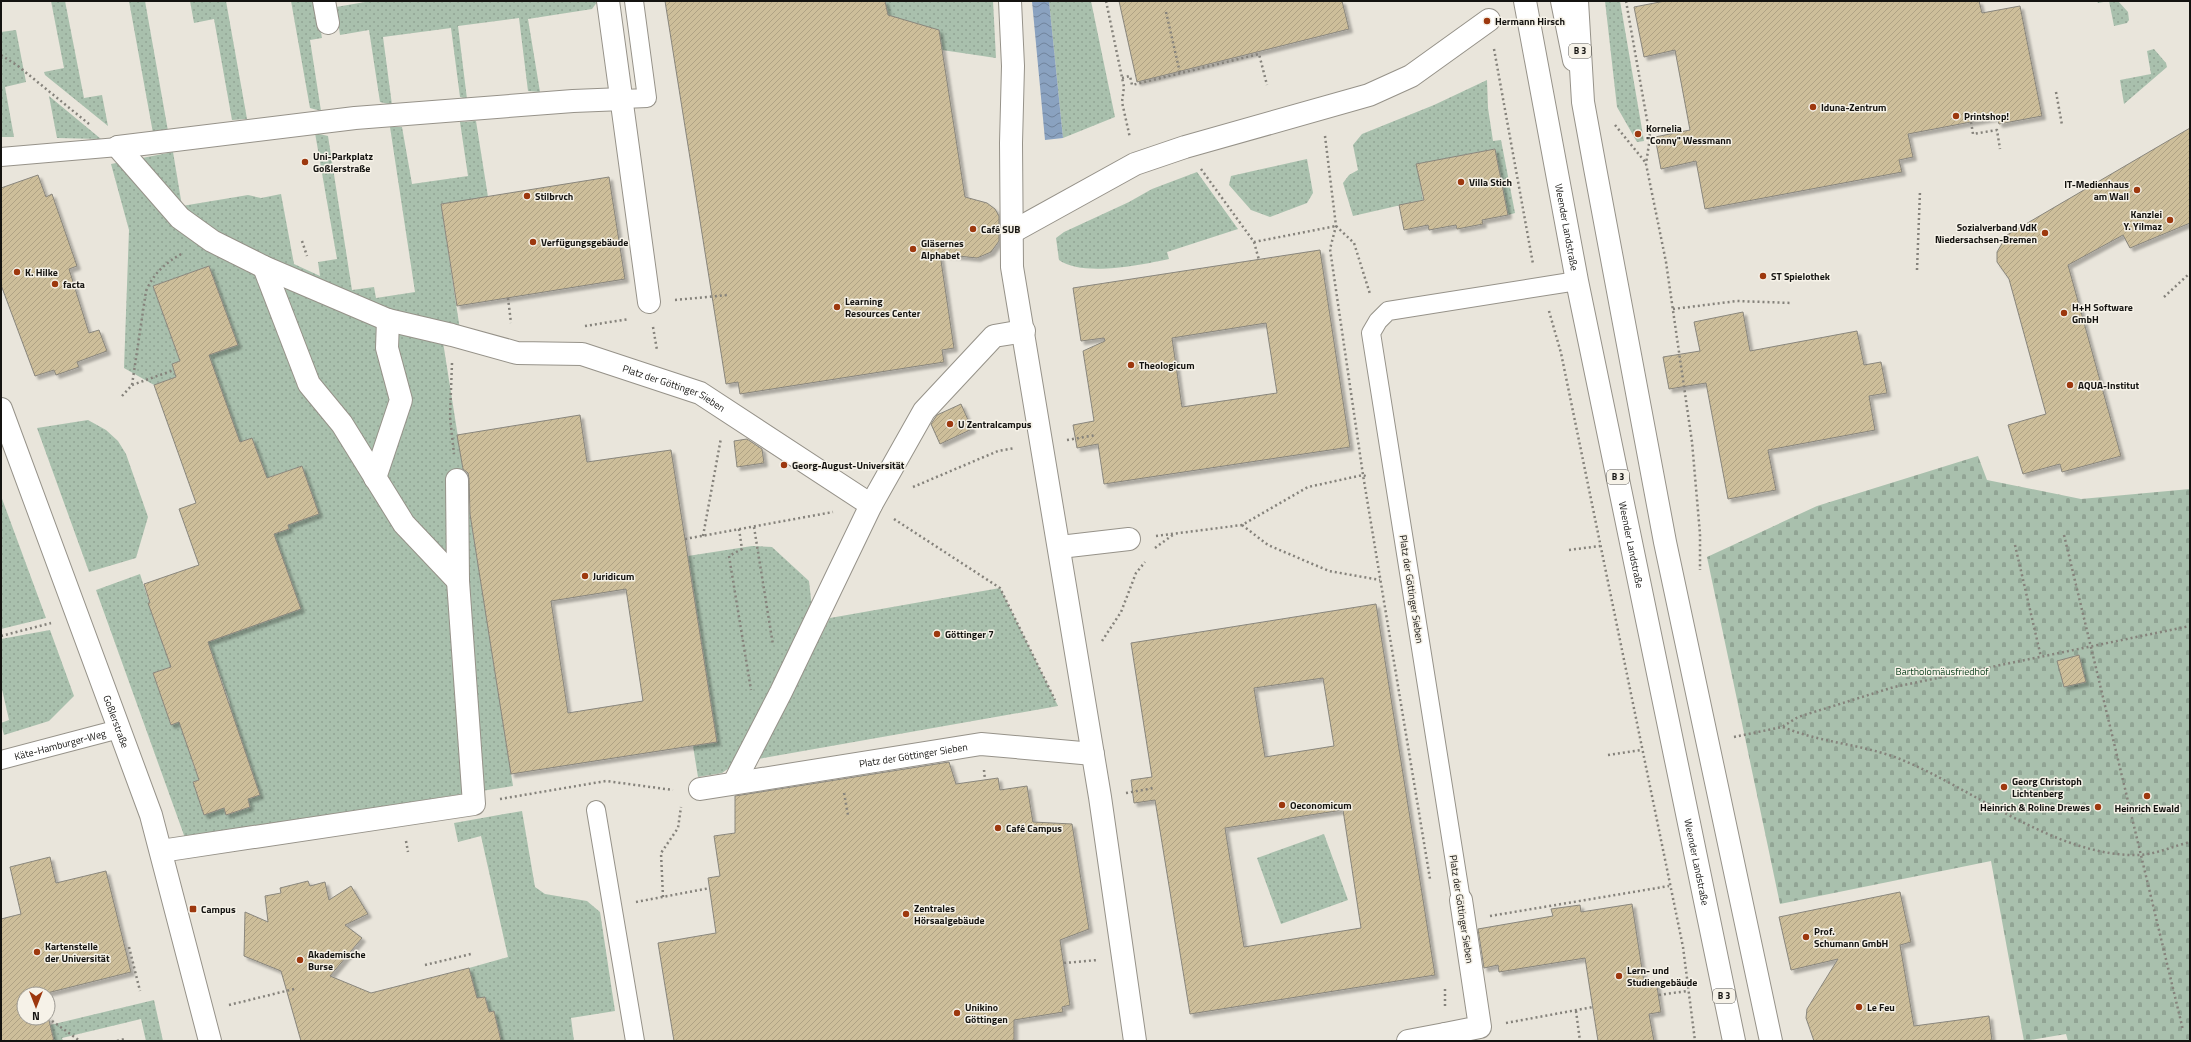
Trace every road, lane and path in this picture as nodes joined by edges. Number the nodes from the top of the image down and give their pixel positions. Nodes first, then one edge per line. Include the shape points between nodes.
1 (324, 1) edge
2 (608, 1) edge
3 (634, 1) edge
4 (1010, 1) edge
5 (1106, 1) edge
6 (1524, 1) edge
7 (1562, 1) edge
8 (1577, 1) edge
9 (1626, 1) edge
10 (1166, 12) dead end
11 (1489, 20) joint
12 (328, 23) dead end
13 (1, 55) edge
14 (1180, 74) junction
15 (1122, 78) junction
16 (1267, 85) dead end
17 (2056, 92) dead end
18 (623, 99) junction
19 (1583, 102) junction
20 (1322, 109) junction
21 (1614, 122) dead end
22 (1971, 122) dead end
23 (2062, 125) dead end
24 (118, 147) junction
25 (1185, 147) junction
26 (2000, 149) dead end
27 (1, 157) edge
28 (1135, 164) junction
29 (1646, 164) junction
30 (1920, 191) dead end
31 (1336, 226) junction
32 (1012, 232) junction
33 (212, 241) junction
34 (1254, 242) junction
35 (1259, 260) dead end
36 (264, 267) junction
37 (1917, 270) dead end
38 (2190, 273) edge
39 (1578, 281) junction
40 (1542, 286) junction
41 (728, 295) dead end
42 (2164, 297) dead end
43 (649, 302) junction
44 (1792, 303) dead end
45 (1673, 309) junction
46 (388, 320) junction
47 (1378, 321) junction
48 (1024, 331) junction
49 (452, 335) junction
50 (174, 370) dead end
51 (661, 380) junction
52 (132, 385) junction
53 (122, 396) dead end
54 (1, 409) edge
55 (726, 410) junction
56 (1015, 448) dead end
57 (1362, 475) junction
58 (375, 478) junction
59 (457, 480) joint
60 (1395, 486) junction
61 (871, 505) junction
62 (1242, 525) junction
63 (754, 527) junction
64 (739, 529) junction
65 (1174, 534) junction
66 (2064, 535) dead end
67 (703, 536) junction
68 (685, 539) dead end
69 (1129, 539) joint
70 (2015, 545) dead end
71 (1600, 546) junction
72 (1060, 547) junction
73 (1569, 550) dead end
74 (1153, 551) dead end
75 (1149, 557) dead end
76 (1700, 578) dead end
77 (1380, 580) junction
78 (458, 581) junction
79 (77, 616) junction
80 (2190, 626) edge
81 (1, 636) edge
82 (2091, 646) junction
83 (774, 653) dead end
84 (2041, 657) junction
85 (1080, 674) junction
86 (1058, 706) dead end
87 (1782, 727) junction
88 (119, 729) junction
89 (1732, 730) dead end
90 (758, 736) junction
91 (1734, 737) junction
92 (1736, 745) dead end
93 (1641, 750) junction
94 (1093, 754) junction
95 (1608, 755) dead end
96 (1, 760) edge
97 (734, 783) junction
98 (692, 790) junction
99 (474, 804) junction
100 (596, 810) dead end
101 (2190, 842) edge
102 (161, 851) junction
103 (2141, 855) junction
104 (1431, 883) dead end
105 (1669, 886) junction
106 (710, 888) dead end
107 (663, 897) junction
108 (613, 906) junction
109 (1462, 910) junction
110 (129, 947) dead end
111 (471, 954) dead end
112 (1122, 958) junction
113 (1064, 963) dead end
114 (425, 965) dead end
115 (1445, 983) dead end
116 (294, 989) dead end
117 (140, 991) dead end
118 (1687, 991) junction
119 (1659, 995) dead end
120 (1593, 1007) dead end
121 (1576, 1011) junction
122 (203, 1012) junction
123 (56, 1024) edge
124 (1480, 1027) junction
125 (2183, 1030) dead end
126 (1445, 1038) edge
127 (80, 1041) edge
128 (117, 1041) edge
129 (126, 1041) edge
130 (210, 1041) edge
131 (635, 1041) edge
132 (1135, 1041) edge
133 (1408, 1041) edge
134 (1580, 1041) edge
135 (1695, 1041) edge
136 (1734, 1041) edge
137 (1771, 1041) edge

1 - 12 street
2 - 18 street
3 - 18 lane via 646,98
4 - 32 street via 1013,66
5 - 15 path
6 - 39 street, Weender Landstraße / B 3
7 - 19 street
8 - 19 street, B 3
9 - 29 path via 1650,137
10 - 14 path
11 - 20 street via 1411,76 1369,95
11 - 40 path via 1533,266
13 - 24 path via 30,75
14 - 15 path via 1132,86 1130,76
14 - 16 path via 1259,54
15 - 28 path via 1122,102
17 - 23 path
18 - 24 street via 355,118
18 - 43 street
19 - 137 street, B 3 via 1666,542
20 - 25 street
20 - 31 path
21 - 29 path
22 - 26 path via 1973,134 1997,130
24 - 27 lane
24 - 33 street, Platz der Göttinger Sieben via 180,218
25 - 28 street
25 - 34 path
28 - 32 street
29 - 45 path
30 - 37 path
31 - 34 path
31 - 47 path via 1354,243
31 - 57 path via 1330,249
32 - 48 street via 1012,267
33 - 36 street, Platz der Göttinger Sieben
33 - 52 path via 166,262 152,278 146,291
34 - 35 path
36 - 46 street, Platz der Göttinger Sieben
36 - 58 street via 309,384 342,424
38 - 42 path
39 - 40 lane
39 - 136 street, Weender Landstraße / B 3
40 - 47 lane via 1388,311
40 - 71 path via 1561,353
41 - 43 path
43 - 51 path
44 - 45 path via 1737,301
45 - 76 path via 1692,442 1700,534
46 - 49 street, Platz der Göttinger Sieben
46 - 58 street via 387,348 401,400
47 - 60 lane, Platz der Göttinger Sieben via 1371,333
48 - 61 street via 994,336 924,411
48 - 72 street
49 - 51 street, Platz der Göttinger Sieben via 516,353 582,354
49 - 59 path via 450,417
50 - 52 path
51 - 55 street, Platz der Göttinger Sieben via 700,393
52 - 53 path
54 - 79 street, Goßlerstraße
55 - 61 street, Platz der Göttinger Sieben
55 - 67 path
56 - 61 path via 998,451
57 - 60 path
57 - 62 path via 1308,487
57 - 77 path
58 - 78 street via 404,524
59 - 78 street
60 - 109 lane, Platz der Göttinger Sieben
61 - 63 path
61 - 86 path via 1000,588
61 - 90 street
62 - 65 path
62 - 77 path via 1268,545 1329,571
63 - 64 path
63 - 83 path
64 - 67 path
64 - 90 path via 742,549 729,556
65 - 69 path
65 - 74 path
66 - 82 path
67 - 68 path
69 - 72 street
70 - 84 path
71 - 73 path
71 - 93 path
72 - 85 street
75 - 85 path via 1136,573 1121,612
77 - 104 path
78 - 99 street
79 - 81 path
79 - 88 street, Goßlerstraße
80 - 82 path
82 - 84 path
82 - 103 path
84 - 87 path via 1894,688 1798,717
85 - 94 street
87 - 91 path
87 - 103 path via 1805,736 1871,749 1901,759 2019,820 2084,848 2113,854
88 - 96 lane, Käte-Hamburger-Weg
88 - 102 street, Goßlerstraße via 151,815
89 - 91 path
90 - 97 street
91 - 92 path
93 - 95 path
93 - 105 path
94 - 97 street, Platz der Göttinger Sieben via 981,744
94 - 112 street
97 - 98 street, Platz der Göttinger Sieben
98 - 99 path via 606,781
98 - 107 path via 678,828 660,853
99 - 102 street
100 - 108 lane
101 - 103 path
102 - 122 street, Goßlerstraße
103 - 125 path
105 - 109 path
105 - 118 path via 1683,947
106 - 107 path
107 - 108 path
108 - 131 lane
109 - 124 street, Platz der Göttinger Sieben
110 - 117 path
111 - 114 path
112 - 113 path
112 - 132 street
115 - 126 path
116 - 122 path
118 - 119 path
118 - 135 path
120 - 121 path
121 - 124 path
121 - 134 path
122 - 130 street, Goßlerstraße
123 - 127 path
124 - 126 street
126 - 133 street
128 - 129 path

